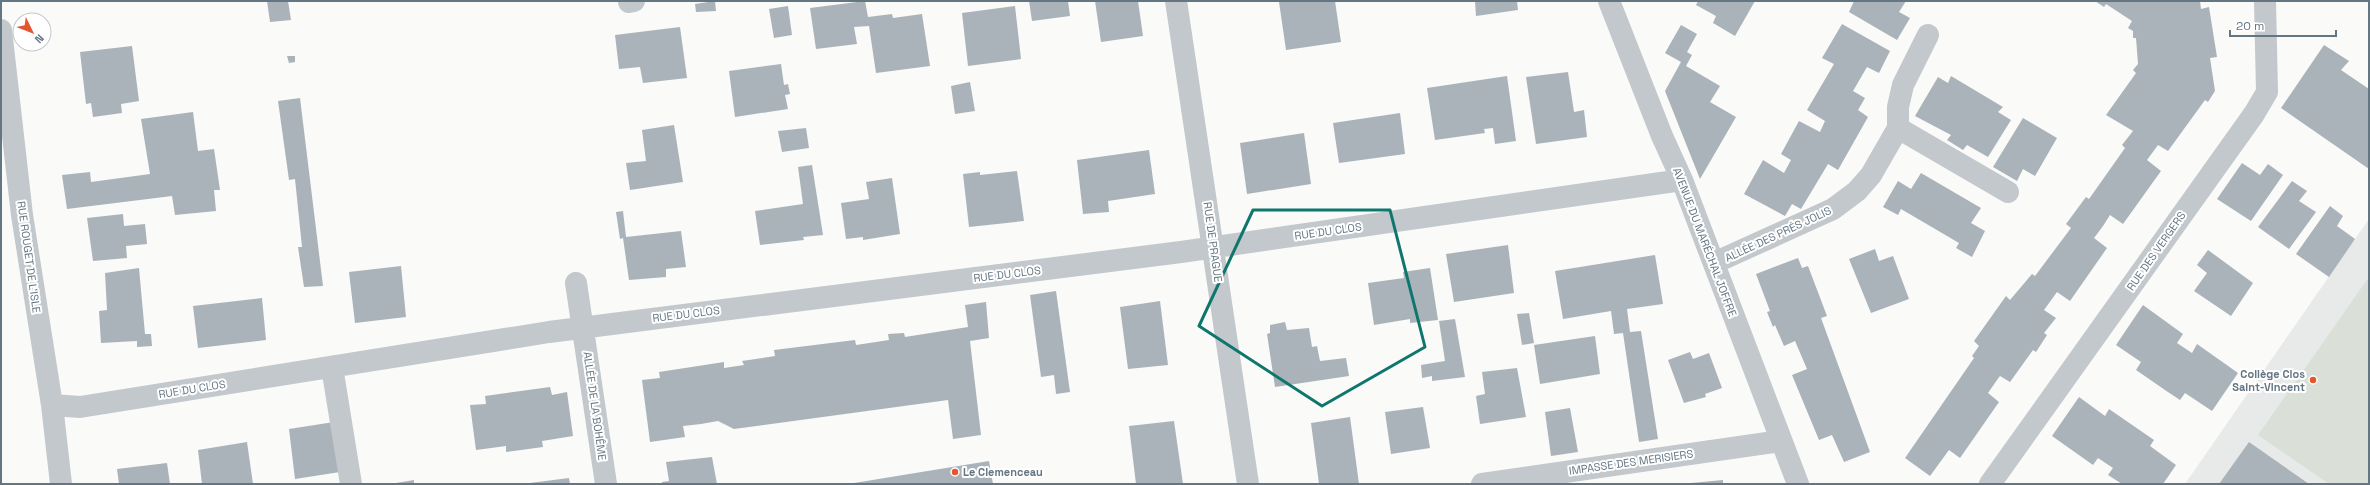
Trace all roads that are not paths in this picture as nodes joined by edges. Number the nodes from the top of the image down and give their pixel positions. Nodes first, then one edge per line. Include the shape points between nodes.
1 (1176, 1) edge
2 (1609, 1) edge
3 (2265, 1) edge
4 (1, 30) edge
5 (1928, 35) dead end
6 (1898, 128) junction
7 (1682, 180) junction
8 (2008, 192) dead end
9 (1214, 248) junction
10 (1714, 263) junction
11 (576, 283) dead end
12 (583, 328) junction
13 (332, 367) junction
14 (52, 405) junction
15 (1781, 441) junction
16 (61, 484) edge
17 (351, 484) edge
18 (606, 484) edge
19 (1248, 484) edge
20 (1482, 484) edge
21 (1798, 484) edge
22 (1990, 484) edge

1 - 9 street, RUE DE PRAGUE
2 - 7 street, AVENUE DU MARÉCHAL JOFFRE
3 - 22 street, RUE DES VERGERS via 2267,92 2254,114
4 - 14 street, RUE ROUGET DE L'ISLE via 22,214
5 - 6 street, ALLÉE DES PRÉS JOLIS via 1903,85 1898,107
6 - 8 street
6 - 10 street, ALLÉE DES PRÉS JOLIS via 1871,176 1857,191 1833,209
7 - 9 street, RUE DU CLOS
7 - 10 street, AVENUE DU MARÉCHAL JOFFRE
9 - 12 street, RUE DU CLOS
9 - 19 street, RUE DE PRAGUE
10 - 15 street, AVENUE DU MARÉCHAL JOFFRE
11 - 12 street, ALLÉE DE LA BOHÊME
12 - 13 street, RUE DU CLOS
12 - 18 street, ALLÉE DE LA BOHÊME
13 - 14 street, RUE DU CLOS via 80,407
13 - 17 street
14 - 16 street, RUE ROUGET DE L'ISLE
15 - 20 street, IMPASSE DES MERISIERS
15 - 21 street, AVENUE DU MARÉCHAL JOFFRE

